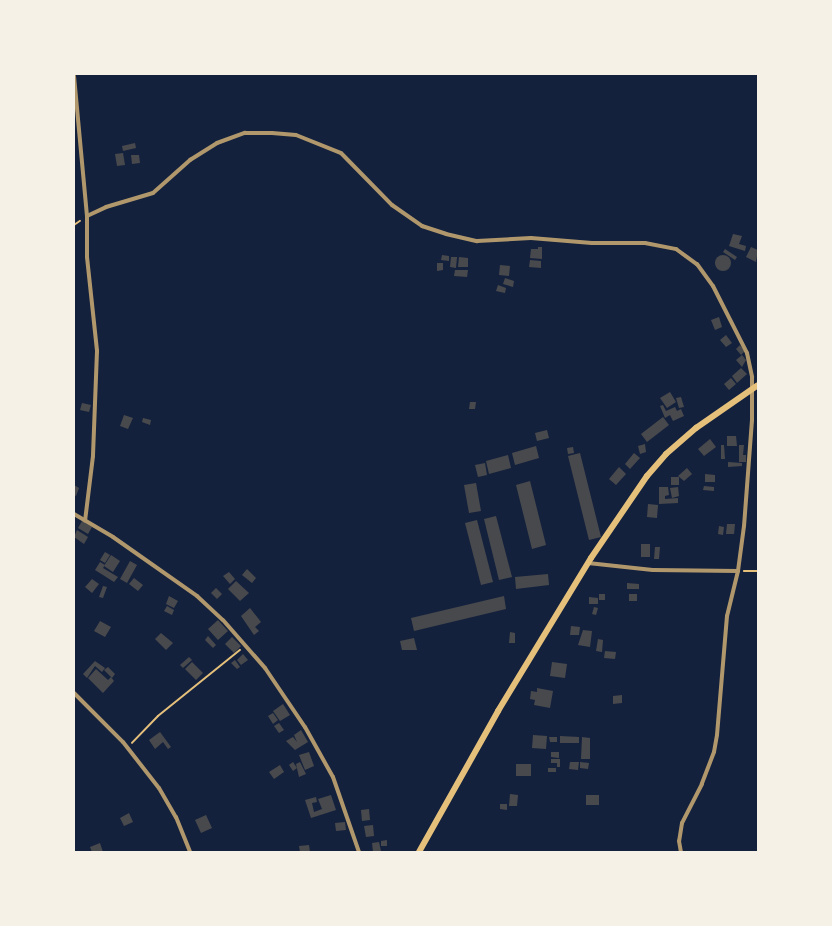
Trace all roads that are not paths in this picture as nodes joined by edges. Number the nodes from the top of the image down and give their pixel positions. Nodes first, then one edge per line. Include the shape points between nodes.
1 (74, 76) edge
2 (87, 216) junction
3 (759, 385) edge
4 (752, 389) junction
5 (74, 514) edge
6 (85, 521) junction
7 (588, 563) junction
8 (738, 571) junction
9 (74, 693) edge
10 (190, 852) edge
11 (359, 852) edge
12 (418, 852) edge
13 (681, 852) edge

1 - 2 street
2 - 4 street via 153,193 189,160 226,140 245,133 296,135 341,153 392,205 413,220 460,238 645,243 683,252 713,286 740,335
2 - 6 street via 87,257 97,351 93,456
3 - 4 main road
4 - 7 main road via 666,454 641,483
4 - 8 street
5 - 6 street
6 - 11 street via 197,596 245,646 282,692 319,750 333,777
7 - 8 street via 653,570
7 - 12 main road
8 - 13 street via 727,616 714,752 682,823 678,841
9 - 10 street via 127,748 165,798

